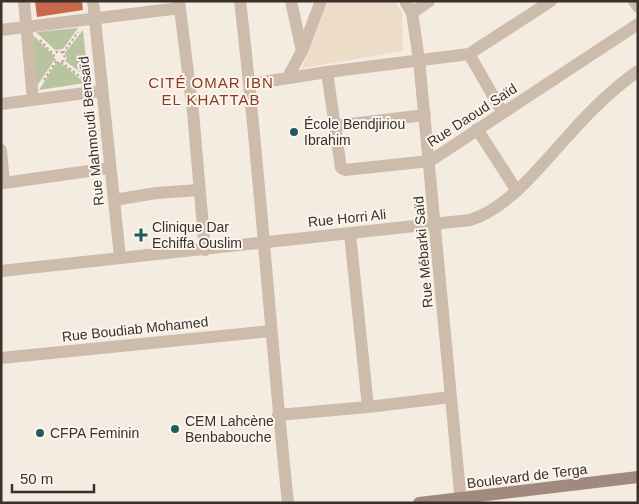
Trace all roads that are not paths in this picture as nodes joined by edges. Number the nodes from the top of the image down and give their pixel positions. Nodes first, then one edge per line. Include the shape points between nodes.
1 (24, 1) edge
2 (93, 1) edge
3 (240, 1) edge
4 (291, 1) edge
5 (322, 1) edge
6 (405, 1) edge
7 (429, 1) edge
8 (551, 1) edge
9 (634, 1) edge
10 (179, 5) edge
11 (638, 7) edge
12 (412, 12) junction
13 (94, 18) junction
14 (638, 24) edge
15 (27, 26) junction
16 (1, 30) edge
17 (302, 51) junction
18 (469, 54) junction
19 (419, 60) junction
20 (638, 71) edge
21 (326, 72) junction
22 (288, 78) junction
23 (250, 84) junction
24 (96, 88) junction
25 (33, 100) junction
26 (1, 104) edge
27 (503, 113) junction
28 (425, 114) junction
29 (334, 126) junction
30 (478, 129) junction
31 (1, 152) edge
32 (430, 161) junction
33 (110, 168) junction
34 (3, 183) edge
35 (199, 190) junction
36 (517, 191) junction
37 (114, 200) junction
38 (435, 224) junction
39 (350, 234) junction
40 (265, 242) junction
41 (205, 250) junction
42 (120, 257) junction
43 (1, 271) edge
44 (272, 331) junction
45 (1, 358) edge
46 (451, 397) junction
47 (368, 407) junction
48 (278, 415) junction
49 (638, 477) edge
50 (461, 501) edge
51 (288, 503) edge
52 (419, 503) edge

1 - 15 street
2 - 13 street, Rue Mahmoudi Bensaïd
3 - 23 street
4 - 17 street
5 - 17 street
6 - 12 street, Rue Mébarki Saïd
7 - 12 street
8 - 18 street
9 - 11 street
10 - 13 street
10 - 35 street via 194,112
12 - 19 street, Rue Mébarki Saïd
13 - 15 street
13 - 24 street, Rue Mahmoudi Bensaïd
14 - 27 street, Rue Daoud Saïd
15 - 16 street
15 - 25 street
17 - 22 street
18 - 19 street
18 - 27 street
19 - 21 street
19 - 28 street, Rue Mébarki Saïd
20 - 36 street, Rue Horri Ali via 600,101
21 - 22 street
21 - 29 street, Rue Daoud Saïd
22 - 23 street
23 - 40 street
24 - 25 street
24 - 33 street, Rue Mahmoudi Bensaïd
25 - 26 street
27 - 30 street, Rue Daoud Saïd
28 - 29 street
28 - 32 street, Rue Mébarki Saïd
29 - 32 street, Rue Daoud Saïd via 343,169
30 - 32 street, Rue Daoud Saïd
30 - 36 street
31 - 34 street
32 - 38 street, Rue Mébarki Saïd
33 - 34 street
33 - 37 street, Rue Mahmoudi Bensaïd
35 - 37 street
35 - 41 street
36 - 38 street, Rue Horri Ali via 480,218
37 - 42 street, Rue Mahmoudi Bensaïd
38 - 39 street, Rue Horri Ali
38 - 46 street, Rue Mébarki Saïd
39 - 40 street, Rue Horri Ali
39 - 47 street
40 - 41 street, Rue Horri Ali
40 - 44 street
41 - 42 street, Rue Horri Ali
42 - 43 street, Rue Horri Ali
44 - 45 street, Rue Boudiab Mohamed
44 - 48 street
46 - 47 street
46 - 50 street, Rue Mébarki Saïd
47 - 48 street
48 - 51 street
49 - 50 main road, Boulevard de Terga
50 - 52 main road, Boulevard de Terga

